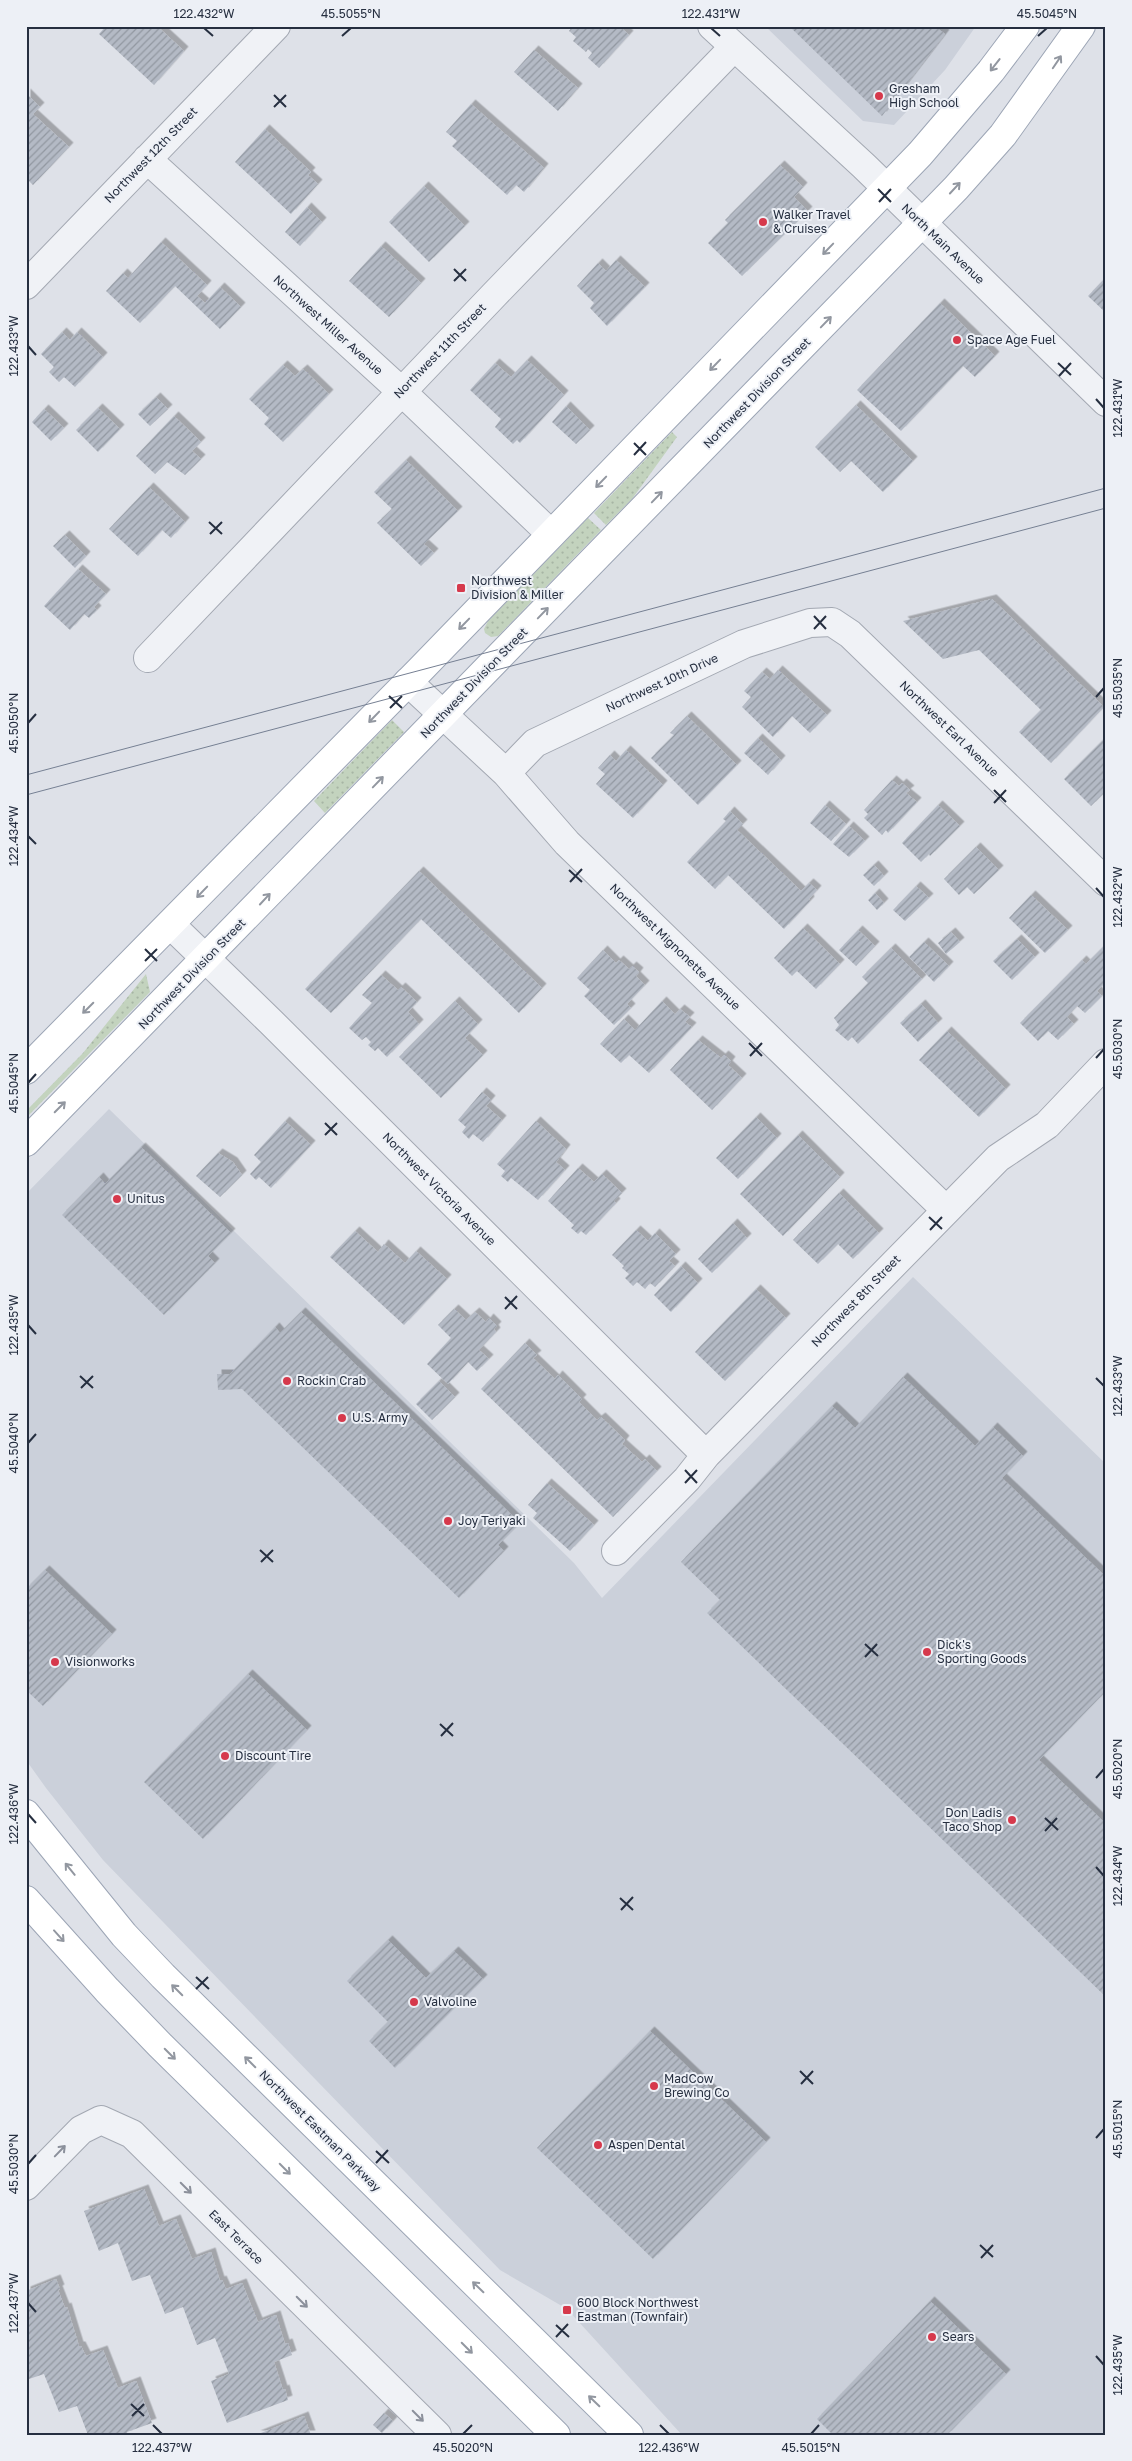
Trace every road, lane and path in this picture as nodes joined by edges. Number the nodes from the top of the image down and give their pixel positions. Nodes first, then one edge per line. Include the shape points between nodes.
1 (276, 26) edge
2 (712, 26) edge
3 (1025, 26) edge
4 (1081, 26) edge
5 (734, 48) junction
6 (147, 159) junction
7 (886, 189) junction
8 (921, 223) junction
9 (26, 285) edge
10 (401, 392) junction
11 (1106, 402) edge
12 (551, 534) junction
13 (832, 622) joint
14 (148, 658) dead end
15 (408, 682) junction
16 (443, 715) junction
17 (506, 773) junction
18 (1106, 882) edge
19 (170, 925) junction
20 (207, 959) junction
21 (1106, 1063) edge
22 (26, 1070) edge
23 (26, 1142) edge
24 (946, 1210) junction
25 (706, 1455) junction
26 (616, 1550) dead end
27 (26, 1814) edge
28 (26, 1900) edge
29 (26, 2186) edge
30 (437, 2435) edge
31 (556, 2435) edge
32 (629, 2435) edge

1 - 6 street, Northwest 12th Street
2 - 5 street, North Main Avenue
3 -> 7 main road via 951,119
8 -> 4 main road, Northwest Division Street via 1003,135
5 - 7 street, North Main Avenue
5 - 10 street, Northwest 11th Street
6 - 9 street, Northwest 12th Street
6 - 10 street, Northwest Miller Avenue
7 - 8 street, North Main Avenue
7 -> 12 main road
8 - 11 street, North Main Avenue
16 -> 8 main road, Northwest Division Street
10 - 12 street, Northwest Miller Avenue
10 - 14 street, Northwest 11th Street
12 -> 15 main road
13 - 17 street, Northwest 10th Drive via 810,623 744,644 705,661 536,743
13 - 18 street, Northwest Earl Avenue via 850,634
15 - 16 street, Northwest Mignonette Avenue
15 -> 19 main road
16 - 17 street, Northwest Mignonette Avenue
20 -> 16 main road, Northwest Division Street
17 - 24 street, Northwest Mignonette Avenue via 567,843
19 - 20 street, Northwest Victoria Avenue
19 -> 22 main road
23 -> 20 main road, Northwest Division Street
20 - 25 street, Northwest Victoria Avenue
21 - 24 street, Northwest 8th Street via 1047,1125 998,1158
24 - 25 street, Northwest 8th Street
25 - 26 street, Northwest 8th Street via 687,1479
32 -> 27 main road, Northwest Eastman Parkway via 163,1976 124,1935
28 -> 31 main road via 160,2045
29 -> 30 street, East Terrace via 81,2130 94,2123 101,2120 132,2134

